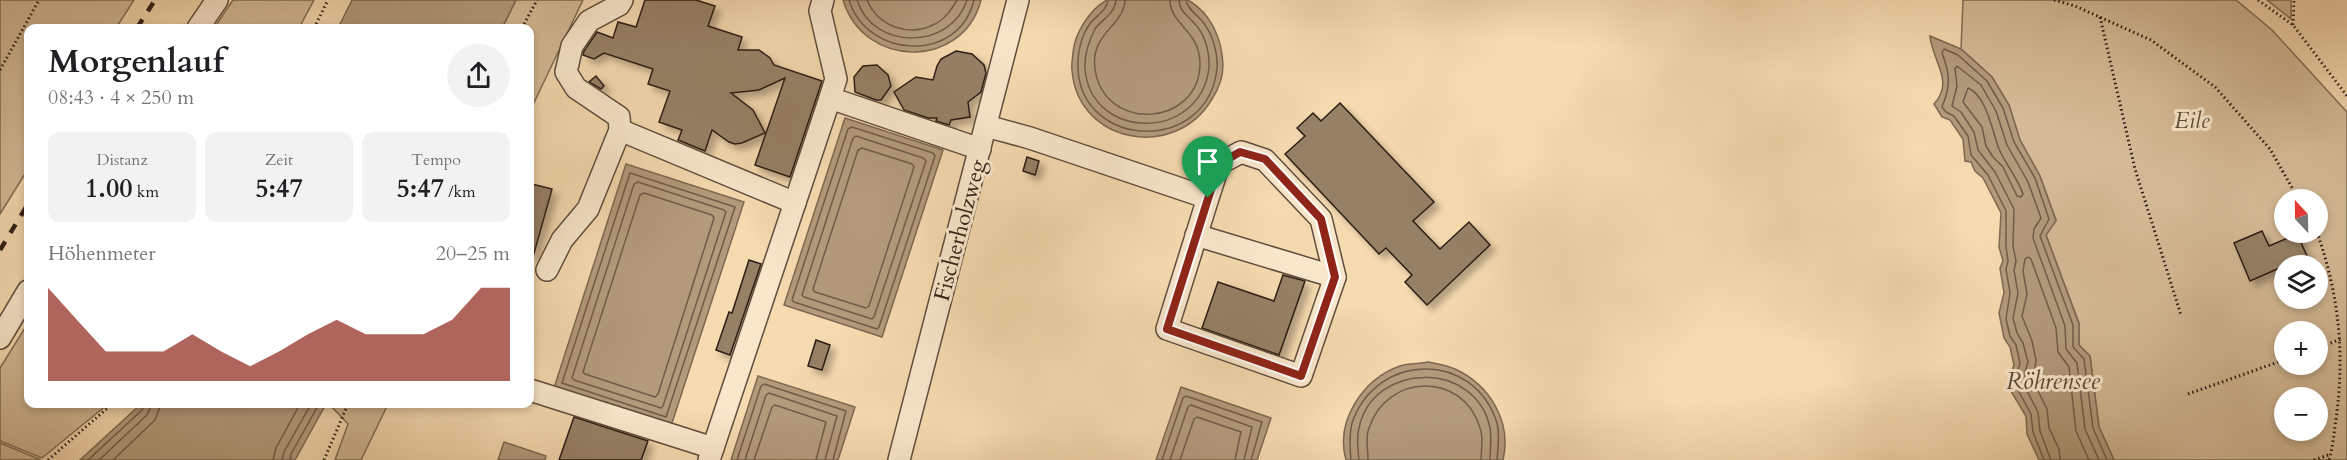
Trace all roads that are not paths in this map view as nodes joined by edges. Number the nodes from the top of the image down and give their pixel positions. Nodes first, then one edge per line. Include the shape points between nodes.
1 (217, 0) edge
2 (622, 0) edge
3 (823, 0) edge
4 (1018, 0) edge
5 (201, 24) edge
6 (830, 98) junction
7 (986, 126) junction
8 (620, 130) junction
9 (980, 149) junction
10 (1208, 198) junction
11 (795, 203) junction
12 (1197, 235) junction
13 (548, 270) dead end
14 (1335, 277) junction
15 (24, 298) edge
16 (0, 338) edge
17 (534, 391) edge
18 (711, 454) edge
19 (899, 460) edge

1 - 5 street
2 - 8 street via 589,21 572,46 566,72 576,88 619,117
3 - 6 street via 820,11 836,79
4 - 7 street, Fischerholzweg
6 - 9 street
6 - 11 street
7 - 9 street, Fischerholzweg
7 - 10 street
8 - 11 street
8 - 13 street via 588,209 562,240
9 - 19 street, Fischerholzweg
10 - 12 street
10 - 14 street via 1219,164 1240,152 1265,159 1321,219
11 - 18 street
12 - 14 street
12 - 14 street via 1167,329 1301,376
15 - 16 street
17 - 18 street

